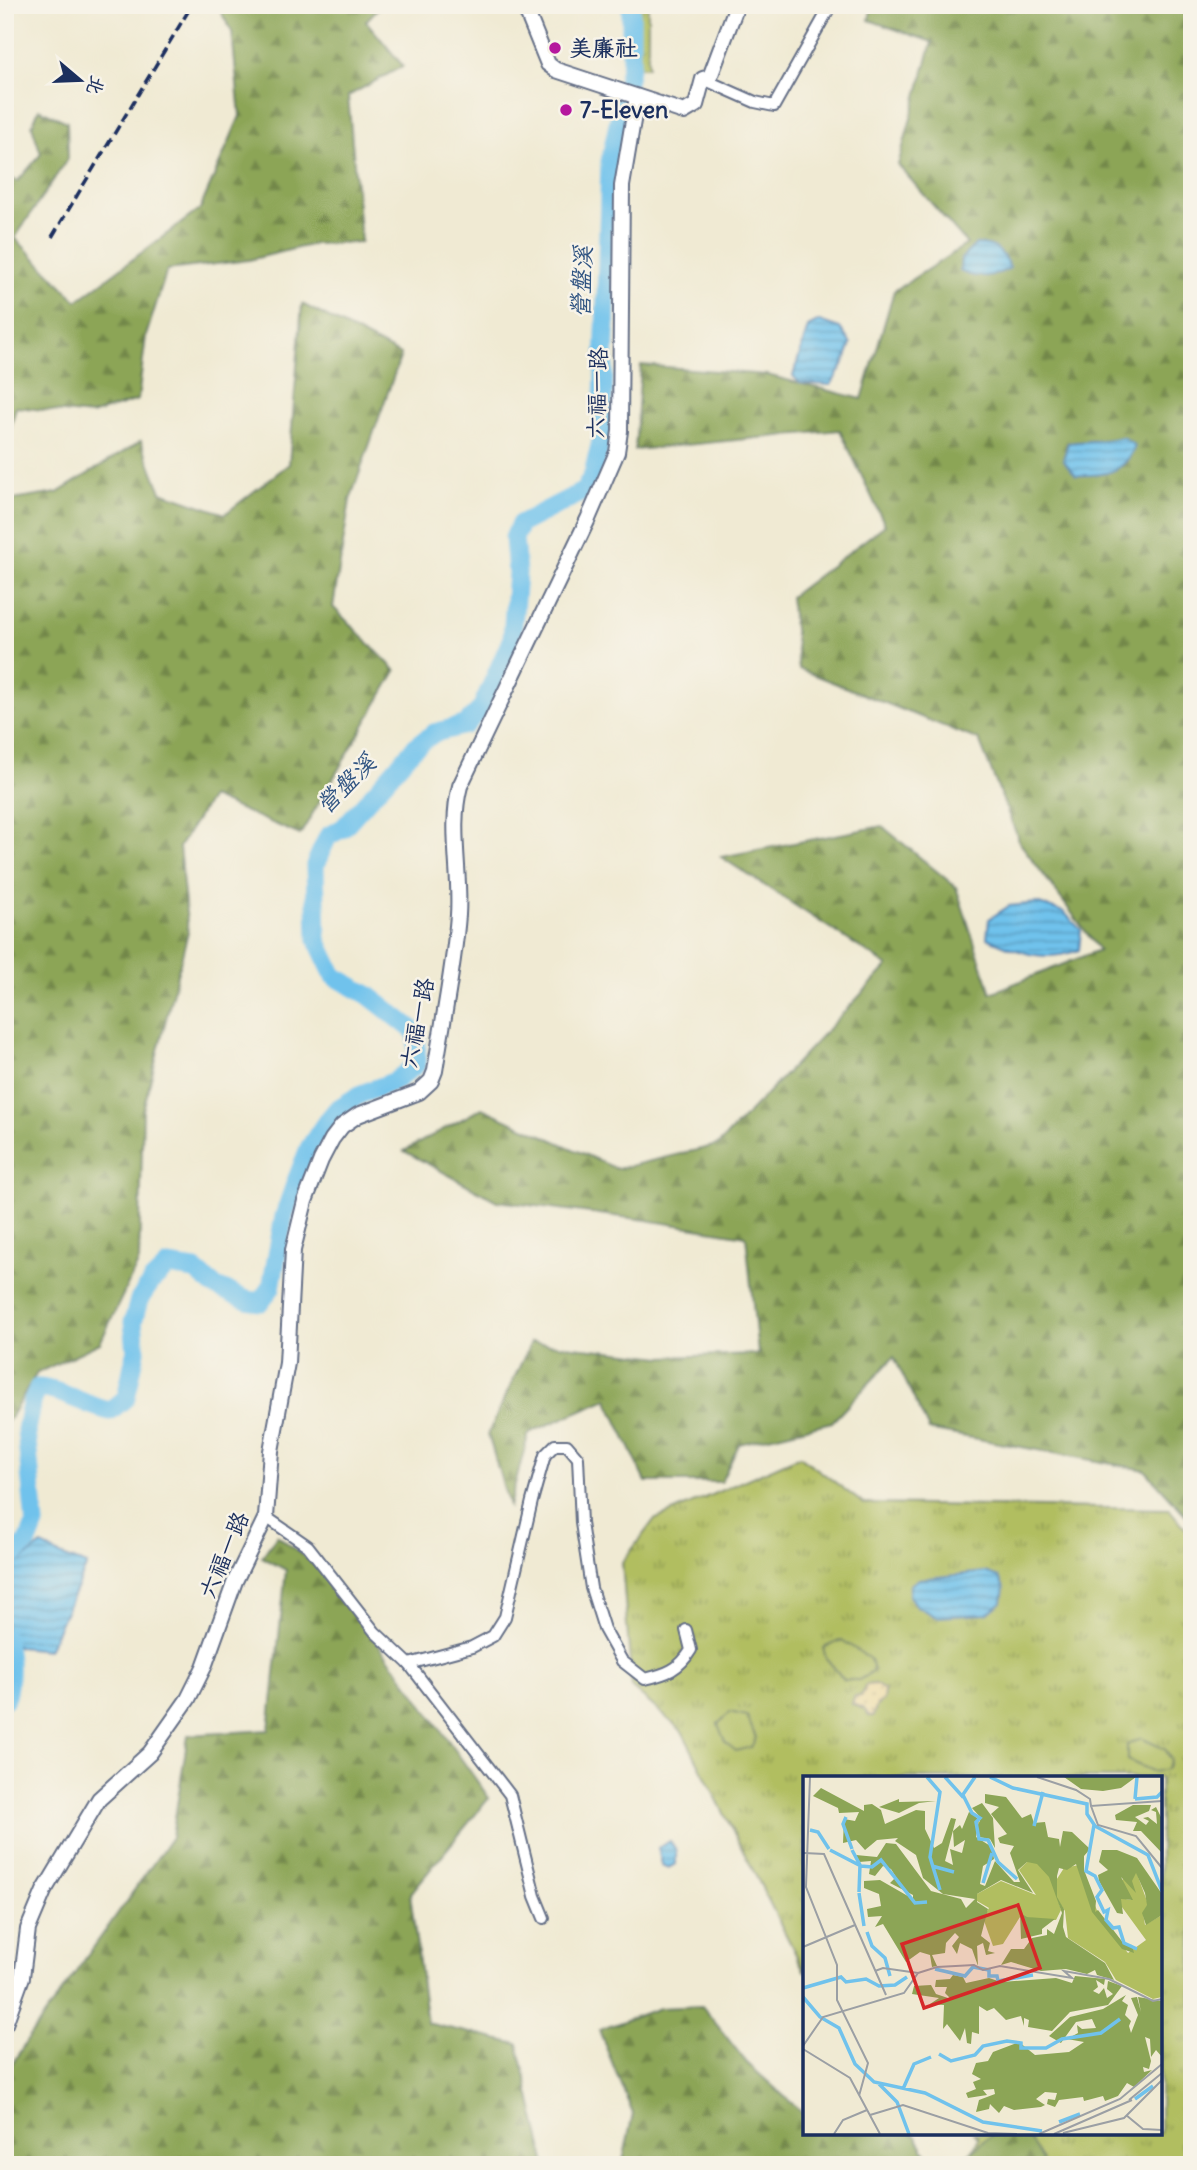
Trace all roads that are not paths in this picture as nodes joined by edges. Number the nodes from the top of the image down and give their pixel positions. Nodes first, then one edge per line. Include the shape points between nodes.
1 (524, 5) edge
2 (737, 5) edge
3 (831, 5) edge
4 (703, 79) junction
5 (636, 97) junction
6 (266, 1517) junction
7 (686, 1630) dead end
8 (410, 1664) junction
9 (544, 1918) dead end
10 (5, 2024) edge

1 - 5 street via 548,64
2 - 4 street via 710,78
3 - 4 street via 774,106
4 - 5 street via 696,105 684,112
5 - 6 street, 六福一路 via 622,186 617,452 460,786 456,801 458,917 431,1081 419,1091 342,1126 321,1160 305,1201 293,1250 287,1363 271,1451
6 - 8 street via 308,1546 375,1632
6 - 10 street, 六福一路 via 188,1699 150,1753 99,1799 44,1891 28,1929 22,1977
7 - 8 street via 691,1650 669,1674 645,1679 622,1661 604,1629 591,1588 578,1458 567,1445 555,1446 545,1455 505,1617 493,1636 472,1647
8 - 9 street via 510,1795

